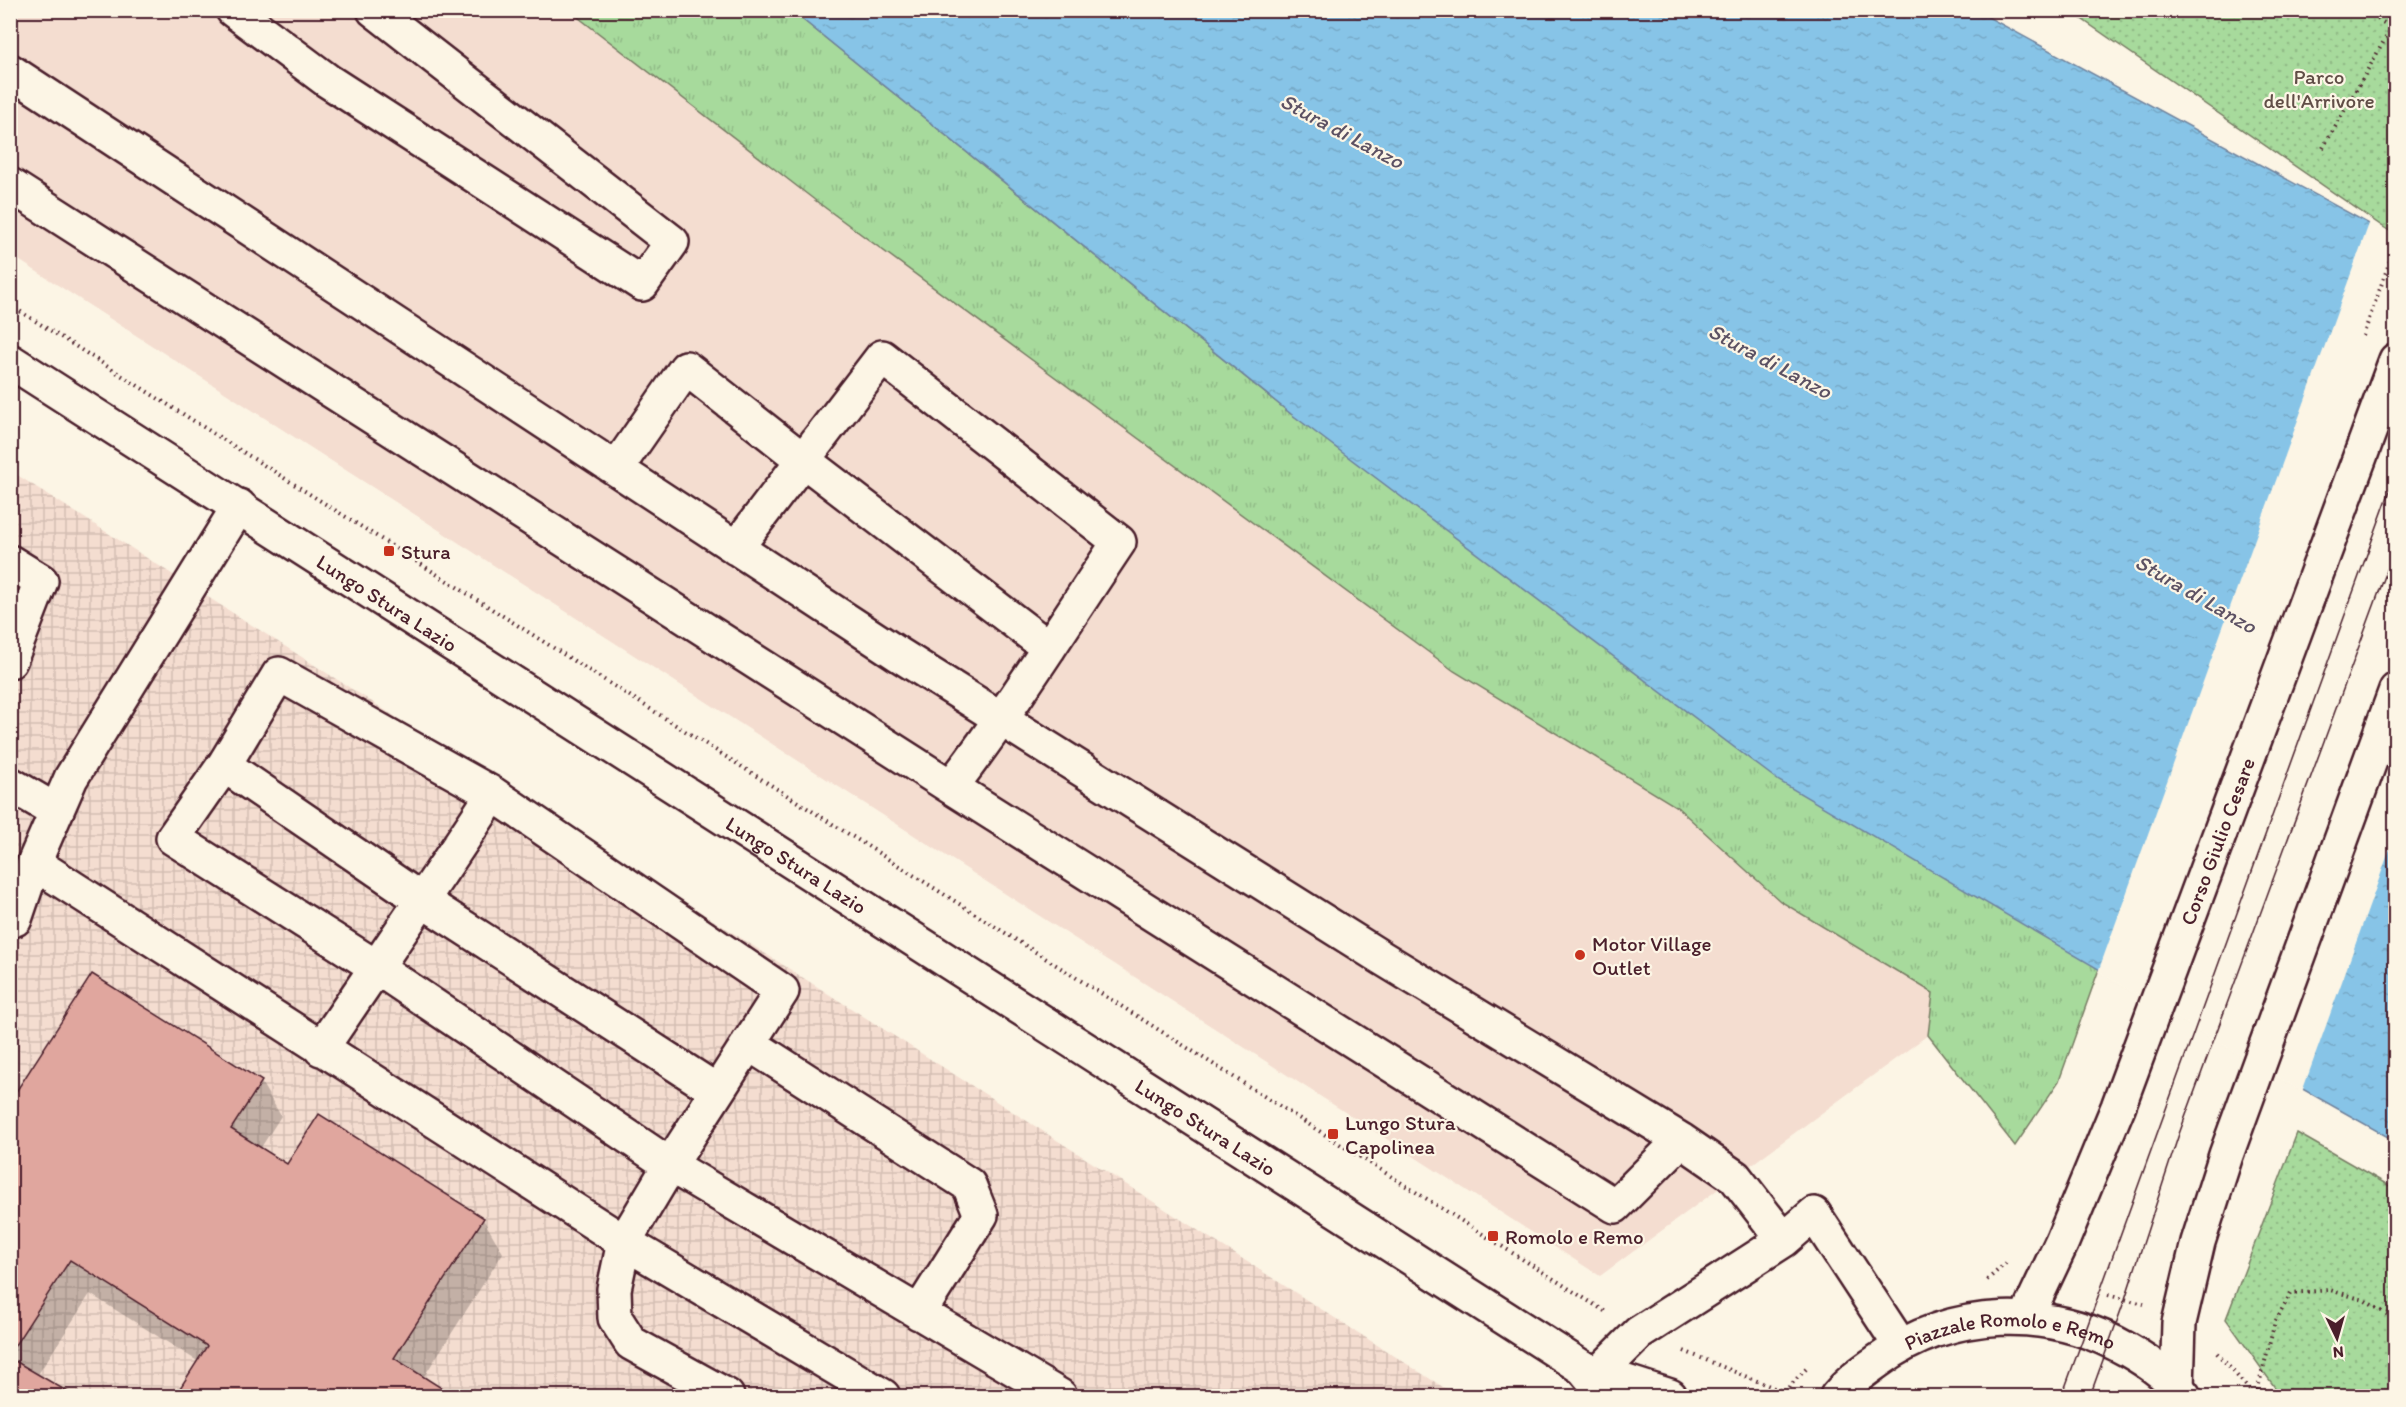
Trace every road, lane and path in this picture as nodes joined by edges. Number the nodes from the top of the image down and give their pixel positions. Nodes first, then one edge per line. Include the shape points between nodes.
1 (233, 10) edge
2 (374, 10) edge
3 (2362, 10) edge
4 (2394, 28) edge
5 (10, 71) edge
6 (2324, 148) dead end
7 (10, 185) edge
8 (10, 305) edge
9 (2396, 360) edge
10 (10, 361) edge
11 (803, 460) junction
12 (616, 469) junction
13 (239, 506) junction
14 (736, 548) junction
15 (10, 562) edge
16 (1049, 648) junction
17 (10, 661) edge
18 (2396, 690) edge
19 (1002, 719) junction
20 (224, 765) junction
21 (10, 784) edge
22 (951, 787) junction
23 (493, 794) junction
24 (56, 811) junction
25 (33, 863) junction
26 (423, 901) junction
27 (10, 921) edge
28 (376, 967) junction
29 (748, 1043) junction
30 (321, 1050) junction
31 (717, 1091) junction
32 (1681, 1140) junction
33 (670, 1165) junction
34 (1784, 1240) junction
35 (624, 1242) junction
36 (2011, 1257) dead end
37 (1985, 1281) dead end
38 (919, 1312) junction
39 (2026, 1318) junction
40 (2396, 1320) edge
41 (1639, 1333) junction
42 (1900, 1345) junction
43 (2216, 1352) dead end
44 (1596, 1379) edge
45 (2181, 1392) edge
46 (727, 1396) edge
47 (883, 1396) edge
48 (1060, 1396) edge
49 (1670, 1396) edge
50 (1780, 1396) edge
51 (1837, 1396) edge
52 (2255, 1396) edge

1 - 2 main road via 328,81 642,284 672,242
3 - 4 path
4 - 6 path
5 - 12 main road
7 - 22 main road
8 - 41 path
9 - 39 main road, Corso Giulio Cesare via 2118,1107
10 - 13 main road, Lungo Stura Lazio
11 - 12 main road via 686,368
11 - 14 main road
11 - 16 main road
11 - 16 main road via 882,357 1119,542
12 - 14 main road
13 - 24 main road via 71,778
13 - 44 main road, Lungo Stura Lazio
14 - 19 main road
15 - 17 main road via 40,581
16 - 19 main road
18 - 45 main road via 2226,1155 2179,1323
19 - 22 main road
19 - 32 main road
20 - 23 main road via 279,674
20 - 26 main road
20 - 28 main road via 173,838
21 - 24 main road
22 - 32 main road via 1615,1206
23 - 26 main road
23 - 29 main road via 782,991
24 - 25 main road
25 - 27 main road via 15,919
25 - 30 main road
26 - 28 main road
26 - 31 main road
28 - 30 main road
28 - 33 main road
29 - 31 main road
29 - 38 main road via 969,1185 981,1215
30 - 35 main road
31 - 33 main road
32 - 34 main road via 1735,1177
33 - 35 main road
33 - 38 main road
34 - 41 main road
34 - 42 main road via 1814,1214
35 - 46 main road via 614,1289 615,1318 631,1343
35 - 47 main road
36 - 37 path
38 - 48 main road
39 - 42 main road, Piazzale Romolo e Remo via 1983,1319 1940,1328
39 - 45 main road, Piazzale Romolo e Remo via 2085,1330 2111,1340 2146,1361
40 - 52 path via 2364,1300 2330,1290 2291,1293 2275,1322
41 - 44 main road
41 - 50 path via 1784,1392
42 - 51 main road, Piazzale Romolo e Remo via 1848,1382
43 - 52 path
44 - 49 main road, Lungo Stura Lazio

